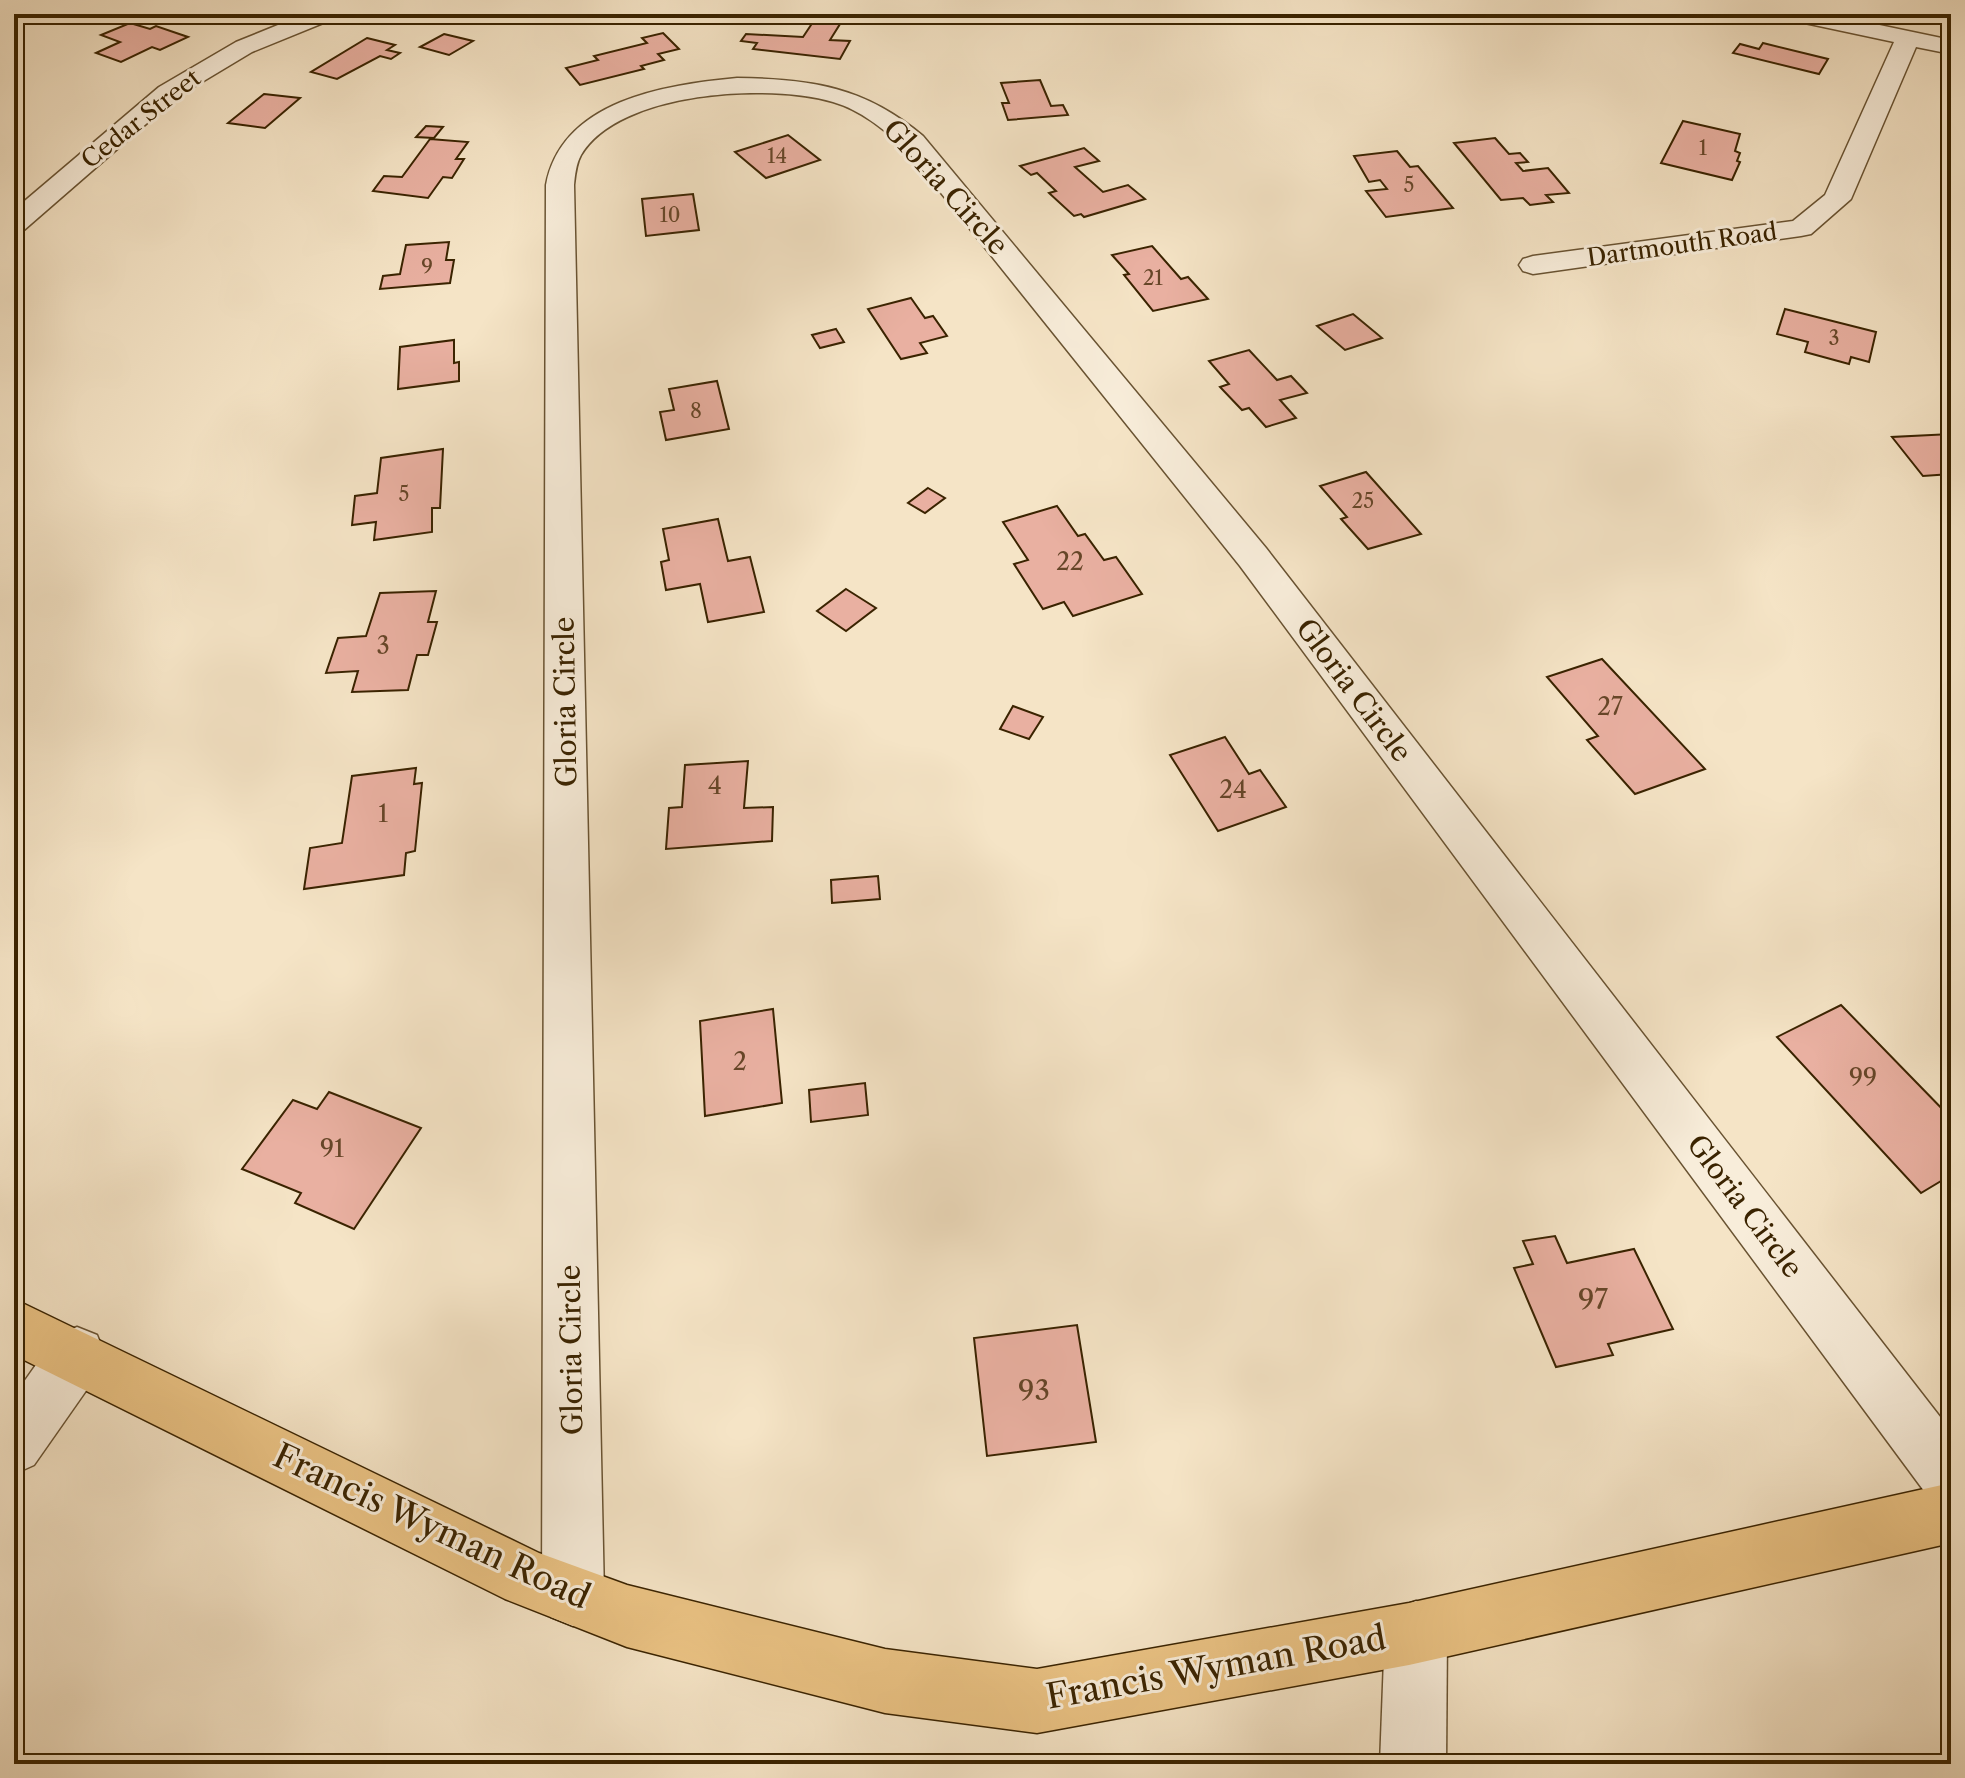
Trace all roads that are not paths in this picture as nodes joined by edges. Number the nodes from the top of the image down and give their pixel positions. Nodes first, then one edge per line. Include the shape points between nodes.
1 (325, 14) edge
2 (1794, 14) edge
3 (1908, 38) junction
4 (1951, 47) edge
5 (14, 224) edge
6 (1533, 265) dead end
7 (14, 1326) edge
8 (77, 1355) junction
9 (14, 1445) edge
10 (1951, 1478) edge
11 (1951, 1513) edge
12 (573, 1595) junction
13 (1416, 1632) junction
14 (1413, 1764) edge

1 - 5 street, Cedar Street via 244,47 180,84
2 - 3 street
3 - 4 street
3 - 6 street, Dartmouth Road via 1837,199 1801,228
7 - 8 main road, Francis Wyman Road
8 - 9 street
8 - 12 main road, Francis Wyman Road via 526,1578
10 - 12 street, Gloria Circle via 1253,557 914,142 884,116 840,96 787,86 720,86 656,99 603,122 569,152 560,185
11 - 13 main road, Francis Wyman Road
12 - 13 main road, Francis Wyman Road via 627,1616 885,1681 1037,1701
13 - 14 street

